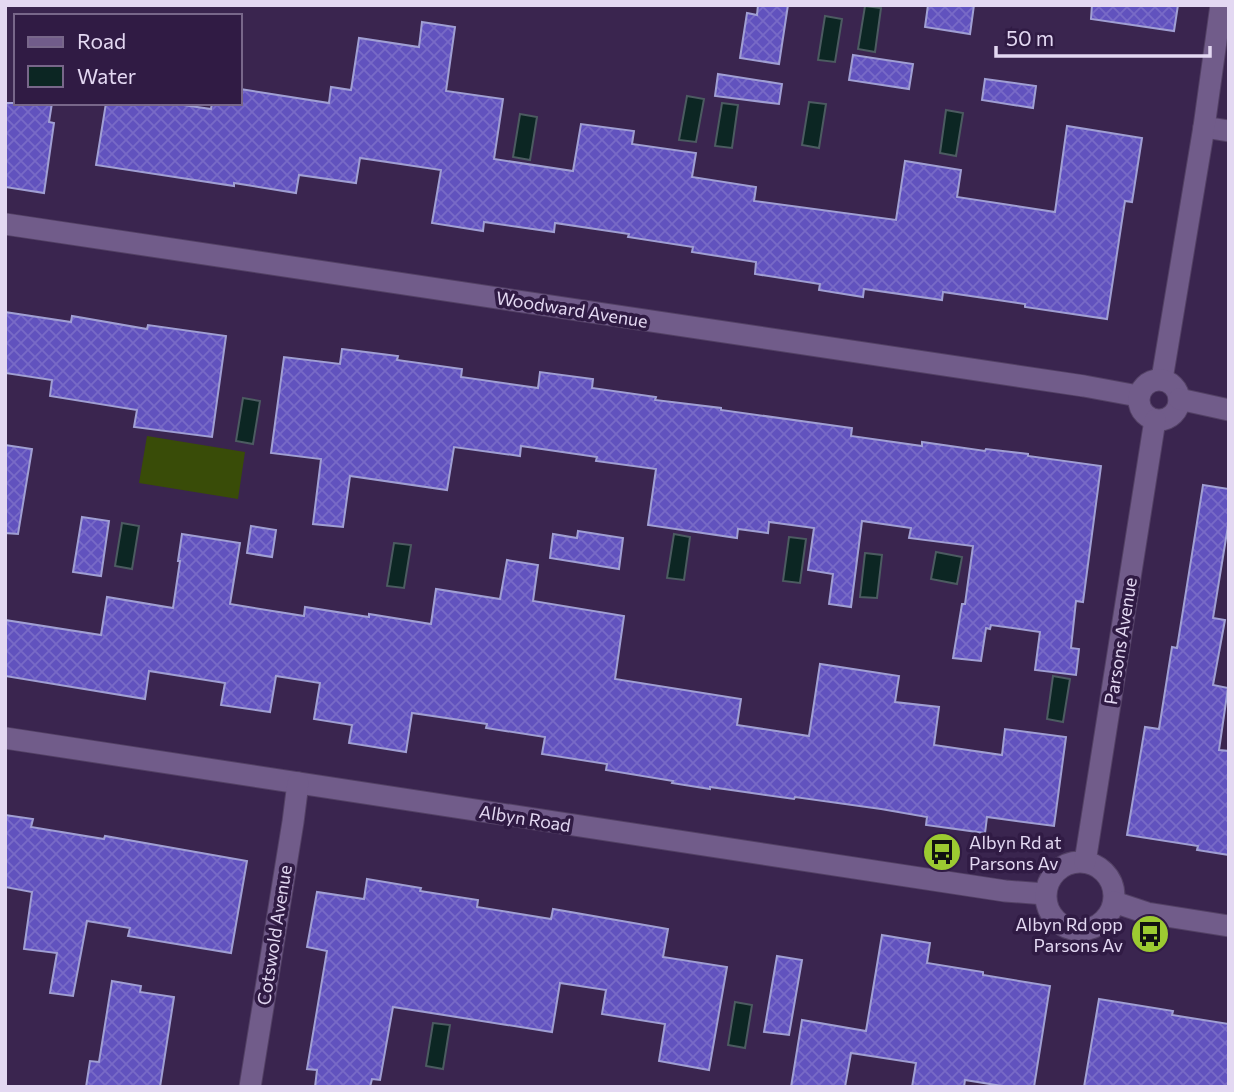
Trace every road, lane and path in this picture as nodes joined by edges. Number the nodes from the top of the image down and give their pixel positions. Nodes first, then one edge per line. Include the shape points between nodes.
1 (1221, 5) edge
2 (1204, 127) junction
3 (1229, 131) edge
4 (5, 224) edge
5 (1162, 380) junction
6 (1138, 396) junction
7 (1179, 399) junction
8 (1229, 410) edge
9 (1155, 420) junction
10 (5, 738) edge
11 (298, 783) junction
12 (1085, 862) junction
13 (1045, 894) junction
14 (1114, 902) junction
15 (1229, 926) edge
16 (250, 1087) edge

1 - 2 street
2 - 3 street
2 - 5 street
4 - 6 street, Woodward Avenue
5 - 6 street via 1149,381
5 - 7 street via 1176,388
6 - 9 street via 1140,408
7 - 8 street
7 - 9 street via 1174,413
9 - 12 street, Parsons Avenue
10 - 11 street, Albyn Road
11 - 13 street, Albyn Road
11 - 16 street, Cotswold Avenue
12 - 13 street via 1059,869
12 - 14 street via 1105,872
13 - 14 street via 1051,916 1082,931 1103,922
14 - 15 street via 1147,913

